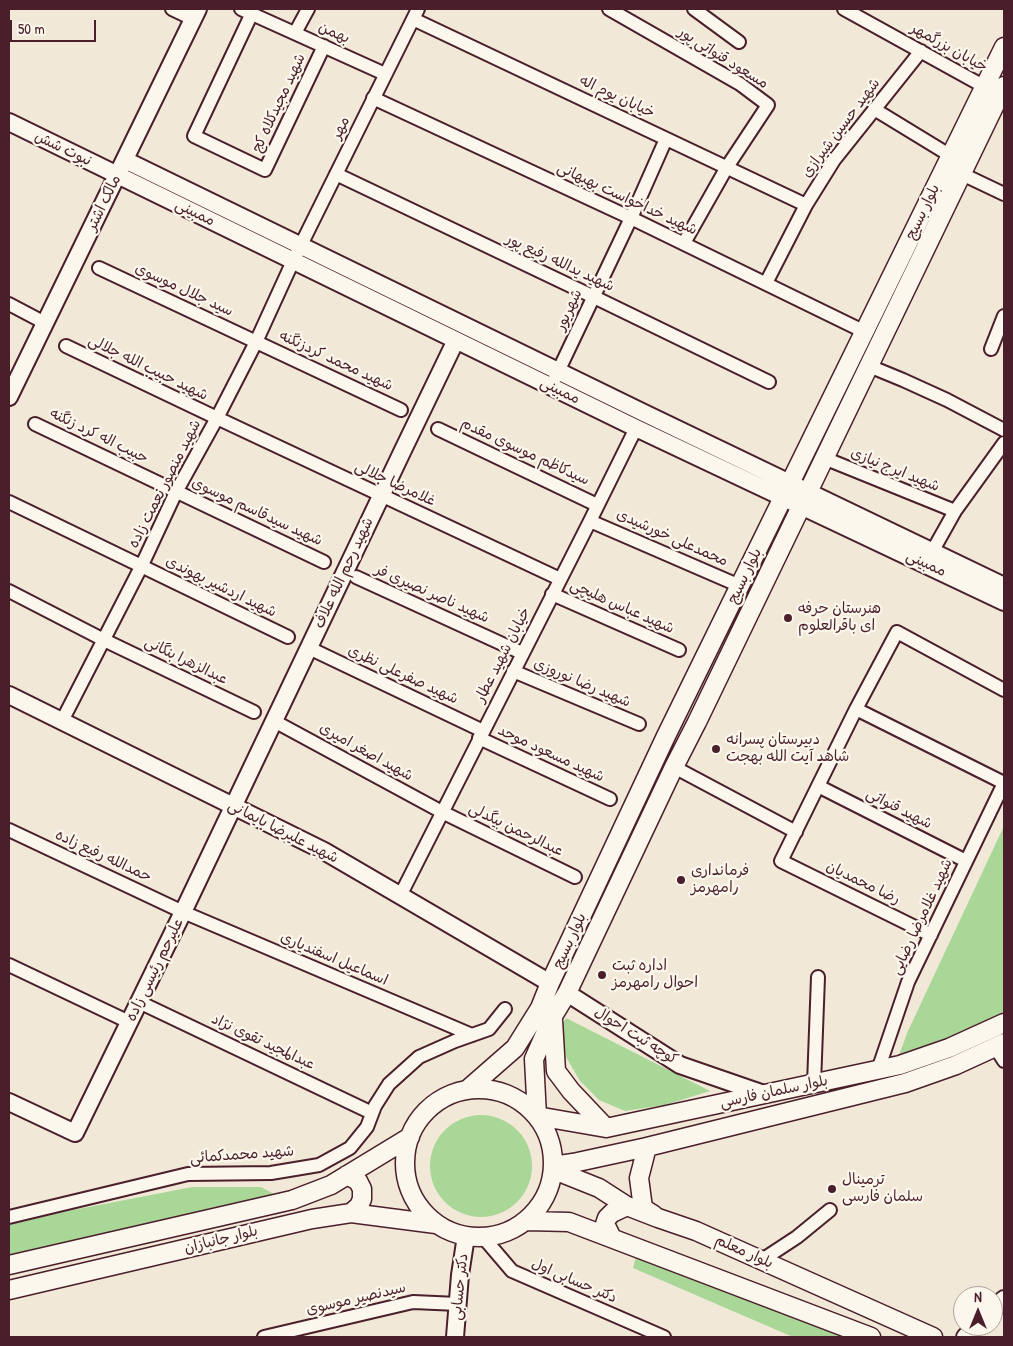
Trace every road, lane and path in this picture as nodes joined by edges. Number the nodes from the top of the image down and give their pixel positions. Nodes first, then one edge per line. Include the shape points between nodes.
1 (172, 9) edge
2 (308, 9) edge
3 (609, 9) edge
4 (694, 9) edge
5 (844, 9) edge
6 (246, 11) edge
7 (196, 14) edge
8 (415, 14) edge
9 (295, 33) junction
10 (739, 42) dead end
11 (324, 46) junction
12 (1004, 47) edge
13 (921, 51) junction
14 (385, 74) junction
15 (1004, 86) edge
16 (984, 87) junction
17 (374, 98) junction
18 (874, 109) junction
19 (9, 122) edge
20 (666, 139) junction
21 (951, 156) junction
22 (125, 160) junction
23 (726, 167) junction
24 (336, 174) junction
25 (962, 174) junction
26 (117, 175) junction
27 (1004, 194) edge
28 (806, 205) junction
29 (631, 218) junction
30 (684, 243) junction
31 (300, 246) junction
32 (293, 261) junction
33 (99, 268) dead end
34 (766, 283) junction
35 (594, 297) junction
36 (9, 304) edge
37 (1004, 316) edge
38 (45, 323) junction
39 (865, 332) junction
40 (456, 340) junction
41 (256, 342) junction
42 (66, 346) dead end
43 (992, 349) dead end
44 (869, 366) junction
45 (558, 371) junction
46 (769, 382) dead end
47 (551, 387) junction
48 (9, 396) edge
49 (401, 410) dead end
50 (217, 418) junction
51 (35, 424) dead end
52 (636, 428) junction
53 (438, 429) dead end
54 (1004, 430) edge
55 (1004, 443) edge
56 (824, 458) junction
57 (787, 490) junction
58 (176, 492) junction
59 (381, 495) junction
60 (805, 499) junction
61 (9, 502) edge
62 (597, 505) junction
63 (955, 511) junction
64 (590, 521) junction
65 (932, 552) junction
66 (324, 562) dead end
67 (141, 567) junction
68 (356, 577) dead end
69 (560, 578) junction
70 (740, 586) junction
71 (1004, 586) edge
72 (9, 591) edge
73 (552, 594) junction
74 (1004, 602) edge
75 (288, 637) dead end
76 (104, 640) junction
77 (309, 648) junction
78 (679, 650) dead end
79 (522, 653) junction
80 (513, 671) junction
81 (1004, 690) edge
82 (9, 695) edge
83 (856, 709) junction
84 (254, 712) dead end
85 (678, 712) junction
86 (274, 720) junction
87 (62, 721) junction
88 (697, 722) junction
89 (639, 724) dead end
90 (481, 734) junction
91 (674, 768) junction
92 (1004, 783) edge
93 (818, 786) junction
94 (610, 799) dead end
95 (234, 806) junction
96 (442, 812) junction
97 (9, 830) edge
98 (796, 832) junction
99 (966, 861) junction
100 (575, 877) dead end
101 (400, 896) junction
102 (183, 912) junction
103 (931, 935) junction
104 (9, 965) edge
105 (818, 977) dead end
106 (550, 983) junction
107 (567, 993) junction
108 (139, 1002) junction
109 (505, 1009) dead end
110 (553, 1016) junction
111 (129, 1022) junction
112 (1004, 1023) edge
113 (472, 1035) junction
114 (515, 1048) junction
115 (1001, 1050) edge
116 (534, 1059) junction
117 (878, 1070) junction
118 (814, 1084) junction
119 (467, 1090) junction
120 (764, 1094) junction
121 (9, 1102) edge
122 (372, 1113) junction
123 (537, 1116) junction
124 (606, 1128) junction
125 (410, 1137) junction
126 (647, 1147) junction
127 (554, 1168) junction
128 (348, 1175) junction
129 (627, 1206) junction
130 (830, 1210) dead end
131 (351, 1213) junction
132 (9, 1217) edge
133 (658, 1218) junction
134 (527, 1220) junction
135 (436, 1224) junction
136 (474, 1237) junction
137 (612, 1238) junction
138 (762, 1260) junction
139 (9, 1265) edge
140 (9, 1290) edge
141 (458, 1304) junction
142 (264, 1337) edge
143 (455, 1337) edge
144 (664, 1337) edge
145 (871, 1337) edge
146 (933, 1337) edge

1 - 7 street
2 - 9 street
3 - 23 street, مسعود قنواتی پور via 740,84 768,105
4 - 10 street
5 - 13 street, خیابان بزرگمهر
6 - 9 street, بهمن
6 - 11 street, شهید مجیدکلاه کج via 194,136 265,170
7 - 22 street, مالک اشتر
8 - 14 street, مهر
8 - 20 street, خیابان یوم اله
9 - 11 street, بهمن
11 - 14 street, بهمن
12 - 16 main road, بلوار بسیج
13 - 16 street, خیابان بزرگمهر
13 - 18 street, شهید حسین شیرازی
14 - 17 street, مهر
15 - 25 main road, بلوار بسیج
16 - 21 main road, بلوار بسیج
17 - 24 street, مهر
17 - 29 street, شهید خداخواست بهبهانی
18 - 21 street
18 - 28 street, شهید حسین شیرازی via 834,160
19 - 26 street, نبوت شش
20 - 23 street, خیابان یوم اله
20 - 29 street, شهریور
21 - 39 main road, بلوار بسیج
22 - 26 street, مالک اشتر
22 - 31 street, ممبینی
23 - 28 street, خیابان یوم اله
23 - 30 street
24 - 31 street, مهر
24 - 35 street, شهید یدالله رفیع پور
25 - 27 street
25 - 44 main road, بلوار بسیج
26 - 32 street, ممبینی
26 - 38 street, مالک اشتر
28 - 34 street, شهید حسین شیرازی
29 - 30 street, شهید خداخواست بهبهانی
29 - 35 street, شهریور
30 - 34 street, شهید خداخواست بهبهانی
31 - 32 street, مهر
31 - 45 street, ممبینی
32 - 40 street, ممبینی
32 - 41 street, شهید منصور نعمت زاده
33 - 41 street, سید جلال موسوی
34 - 39 street, شهید خداخواست بهبهانی
35 - 45 street, شهریور
35 - 46 street, شهید یدالله رفیع پور
36 - 38 street
37 - 43 street
38 - 48 street, مالک اشتر
39 - 57 main road, بلوار بسیج
40 - 47 street, ممبینی
40 - 59 street, شهید رحم الله علاف
41 - 49 street, شهید محمد کردزنگنه
41 - 50 street, شهید منصور نعمت زاده
42 - 50 street, شهید حبیب الله جلالی
44 - 54 street via 947,400
44 - 56 main road, بلوار بسیج
45 - 47 street, شهریور
45 - 57 street, ممبینی
47 - 52 street, ممبینی
50 - 58 street, شهید منصور نعمت زاده
50 - 59 street, غلامرضا جلالی
51 - 58 street, حبیب اله کرد زنگنه
52 - 57 street, ممبینی
52 - 62 street, خیابان شهید عطار
53 - 62 street, سیدکاظم موسوی مقدم
55 - 63 street
56 - 60 main road, بلوار بسیج
56 - 63 street, شهید ایرج نیازی
57 - 60 street
57 - 70 main road, بلوار بسیج
58 - 66 street, شهید سیدقاسم موسوی
58 - 67 street, شهید منصور نعمت زاده
59 - 69 street, غلامرضا جلالی
59 - 77 street, شهید رحم الله علاف
60 - 65 street
60 - 74 street, ممبینی via 841,524
60 - 88 main road, بلوار بسیج
61 - 67 street, شهید اردشیر بهوندی
62 - 64 street, خیابان شهید عطار
63 - 65 street
64 - 69 street, خیابان شهید عطار
64 - 70 street, محمدعلی خورشیدی
65 - 71 street
67 - 75 street, شهید اردشیر بهوندی
67 - 76 street, شهید منصور نعمت زاده
68 - 79 street, شهید ناصر نصیری فر
69 - 73 street, خیابان شهید عطار
70 - 85 main road, بلوار بسیج
72 - 76 street, عبدالزهرا بنگانی
73 - 78 street, شهید عباس هلیچی
73 - 79 street, خیابان شهید عطار
76 - 84 street, عبدالزهرا بنگانی
76 - 87 street, شهید منصور نعمت زاده
77 - 86 street, شهید رحم الله علاف
77 - 90 street, شهید صفرعلی نظری
79 - 80 street, خیابان شهید عطار
80 - 89 street, شهید رضا نوروزی
80 - 90 street, خیابان شهید عطار
81 - 83 street via 897,632
82 - 87 street, شهید علیرضا بایمانی
83 - 92 street
83 - 93 street
85 - 88 main road
85 - 106 main road, بلوار بسیج
86 - 95 street, شهید رحم الله علاف
86 - 96 street, شهید اصغر امیری
87 - 95 street, شهید علیرضا بایمانی
88 - 91 main road, بلوار بسیج
90 - 94 street, شهید مسعود موحد
90 - 96 street, خیابان شهید عطار
91 - 98 street
91 - 107 main road, بلوار بسیج
92 - 99 street, شهید غلامرضا رضایی
93 - 98 street
93 - 99 street, شهید قنواتی
95 - 101 street, شهید علیرضا بایمانی via 324,851
95 - 102 street, علیرحم رئیسی زاده
96 - 100 street, عبدالرحمن بیگدلی
96 - 101 street, خیابان شهید عطار
97 - 102 street, حمدالله رفیع زاده
98 - 103 street, رضا محمدیان via 781,861
99 - 103 street, شهید غلامرضا رضایی
101 - 106 street, شهید علیرضا بایمانی
102 - 108 street, علیرحم رئیسی زاده
102 - 113 street, اسماعیل اسفندیاری
103 - 117 street, شهید غلامرضا رضایی via 908,982
104 - 111 street
105 - 118 street
106 - 114 main road, بلوار بسیج via 540,1008
107 - 110 main road, بلوار بسیج
107 - 120 street, کوچه ثبت احوال via 680,1065
108 - 111 street, علیرحم رئیسی زاده
108 - 122 street, عبدالمجید تقوی نژاد
109 - 113 street, شهید محمدکمائی via 489,1029
110 - 116 main road, بلوار بسیج
110 - 124 main road via 556,1072
111 - 121 street, علیرحم رئیسی زاده via 75,1133
112 - 117 main road, بلوار سلمان فارسی via 949,1048
113 - 122 street, شهید محمدکمائی via 419,1057 389,1084
114 - 116 main road via 523,1058
114 - 119 main road, بلوار بسیج
115 - 126 main road, بلوار سلمان فارسی via 905,1083
116 - 123 main road, بلوار بسیج
117 - 118 main road, بلوار سلمان فارسی
118 - 120 main road, بلوار سلمان فارسی
119 - 123 main road via 505,1094
119 - 125 main road via 432,1106
120 - 124 main road, بلوار سلمان فارسی
122 - 132 street, شهید محمدکمائی via 367,1127 350,1148 319,1165 271,1173 188,1174
123 - 124 main road, بلوار سلمان فارسی
123 - 127 main road via 553,1151
125 - 128 main road, بلوار جانبازان
125 - 135 main road via 405,1156 406,1176 412,1194
126 - 127 main road, بلوار سلمان فارسی
126 - 133 main road via 639,1178 643,1208
127 - 129 main road, بلوار معلم via 599,1188
127 - 134 main road via 549,1189
128 - 131 main road via 358,1181 362,1189 359,1206
128 - 139 main road, بلوار جانبازان via 292,1200
129 - 133 main road, بلوار معلم
129 - 137 main road via 607,1218 605,1224
130 - 138 street
131 - 135 main road, بلوار جانبازان
131 - 140 main road, بلوار جانبازان via 297,1222
133 - 138 main road, بلوار معلم
134 - 136 main road via 499,1235
134 - 137 main road via 569,1222
135 - 136 main road via 450,1232
136 - 141 street, دکتر حسابی via 460,1275
136 - 144 street, دکتر حسابی اول via 512,1272
137 - 145 main road
138 - 146 main road, بلوار معلم
141 - 142 street, سیدنصیر موسوی via 413,1302
141 - 143 street, دکتر حسابی

